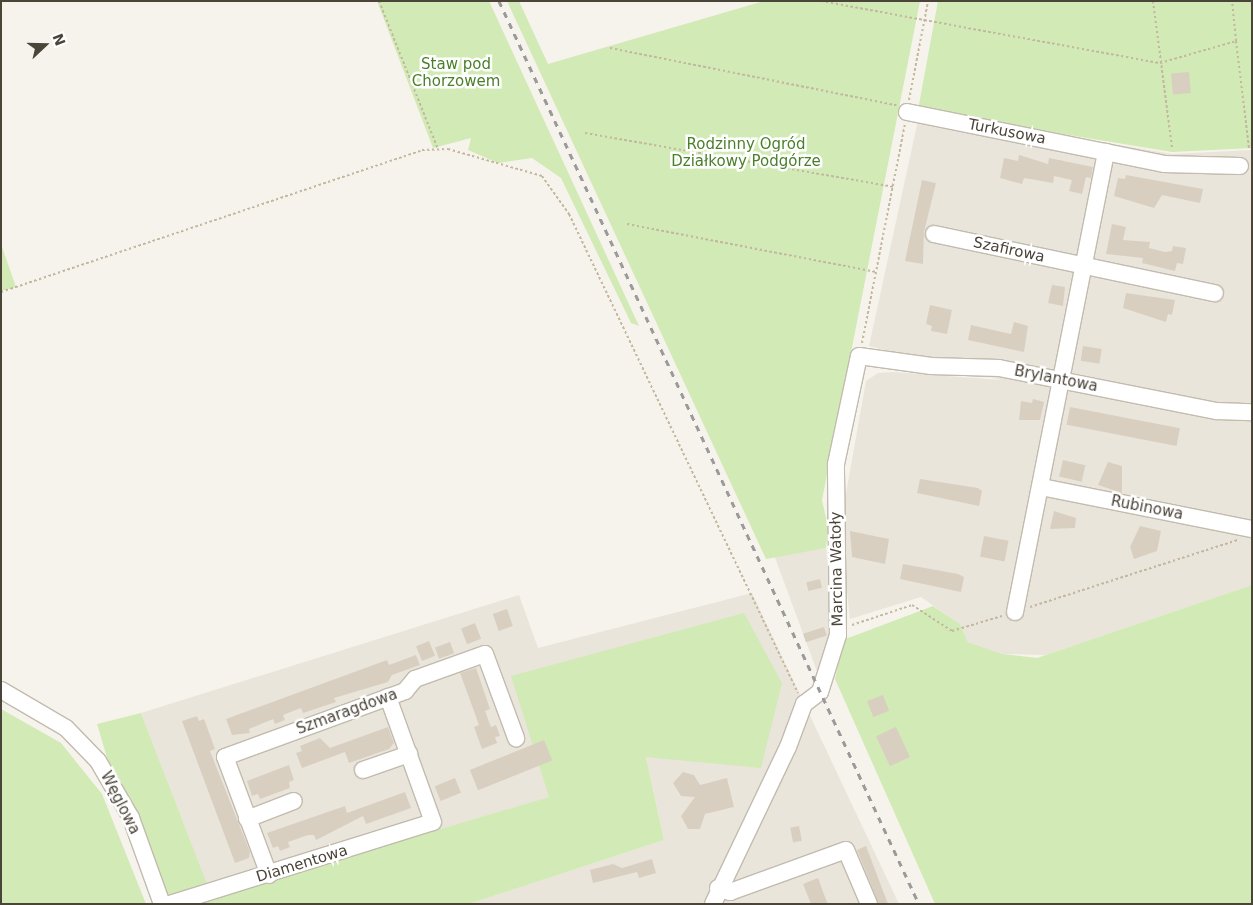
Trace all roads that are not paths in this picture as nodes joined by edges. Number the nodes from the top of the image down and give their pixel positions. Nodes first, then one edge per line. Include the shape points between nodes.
1 (907, 110) road end
2 (1106, 152) junction
3 (1240, 166) dead end
4 (934, 234) dead end
5 (1084, 266) junction
6 (1215, 293) dead end
7 (859, 356) joint
8 (1062, 380) junction
9 (1252, 412) edge
10 (1041, 487) junction
11 (1248, 533) edge
12 (1015, 612) road end
13 (1, 690) edge
14 (388, 697) junction
15 (516, 738) dead end
16 (409, 754) junction
17 (363, 770) dead end
18 (294, 801) dead end
19 (247, 819) junction
20 (270, 875) junction
21 (718, 888) junction
22 (162, 904) edge
23 (170, 904) edge
24 (712, 904) edge
25 (869, 904) edge

1 - 2 street, Turkusowa
2 - 3 street, Turkusowa via 1164,164
2 - 5 street
4 - 5 street, Szafirowa
5 - 6 street, Szafirowa
5 - 8 street
7 - 8 street, Brylantowa via 932,366 980,366
7 - 21 street, Marcina Watoły via 836,464 838,629 820,692 804,704 788,748
8 - 9 street, Brylantowa via 1217,411
8 - 10 street
10 - 11 street, Rubinowa
10 - 12 street
13 - 22 street, Węglowa via 66,728 98,761 131,818
14 - 15 street, Szmaragdowa via 405,691 415,679 485,654
14 - 16 street
14 - 19 street, Szmaragdowa via 225,757
16 - 17 street
16 - 20 street, Diamentowa via 433,822
18 - 19 street
19 - 20 street
20 - 23 street, Diamentowa
21 - 24 street, Marcina Watoły
21 - 25 street via 730,892 846,850

